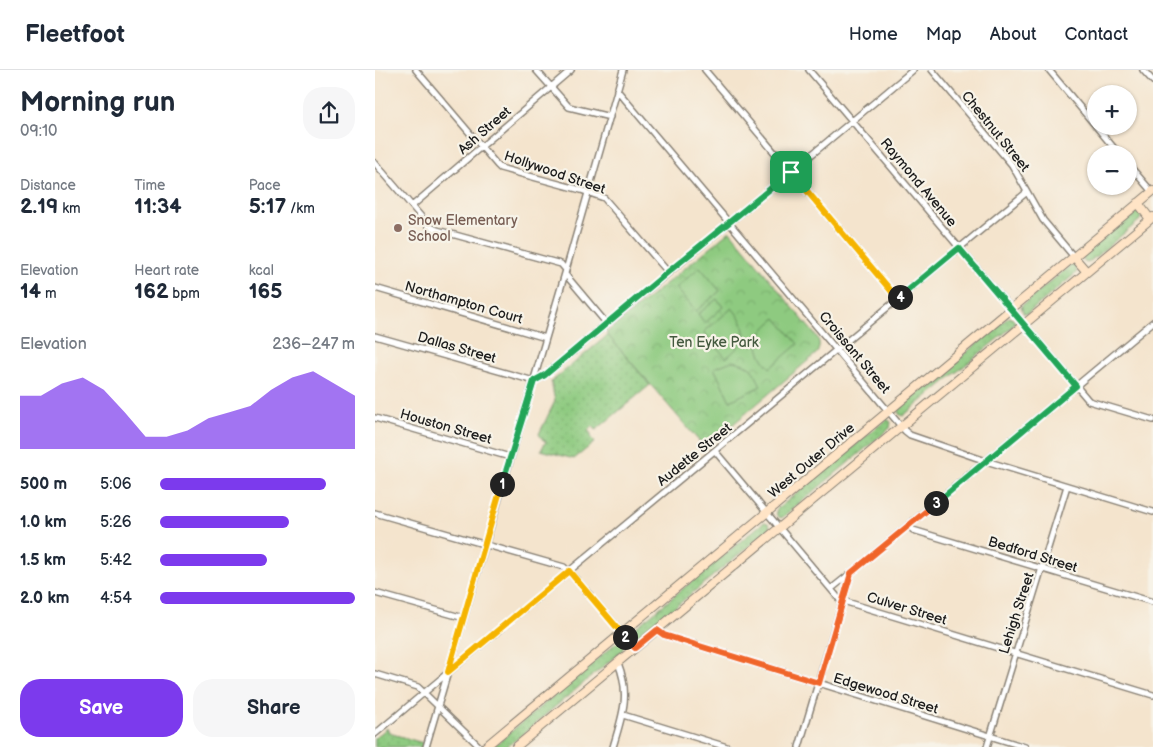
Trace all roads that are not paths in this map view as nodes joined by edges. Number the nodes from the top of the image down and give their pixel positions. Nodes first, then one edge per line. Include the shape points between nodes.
1 (416, 70) edge
2 (536, 70) edge
3 (571, 70) edge
4 (623, 70) edge
5 (705, 70) edge
6 (809, 70) edge
7 (913, 70) edge
8 (932, 70) edge
9 (1049, 70) edge
10 (1143, 70) edge
11 (1153, 81) edge
12 (550, 86) junction
13 (617, 90) junction
14 (610, 116) junction
15 (852, 122) junction
16 (1112, 145) edge
17 (481, 147) junction
18 (375, 162) edge
19 (791, 172) junction
20 (1137, 174) edge
21 (588, 192) junction
22 (1027, 192) junction
23 (1152, 192) edge
24 (1138, 203) junction
25 (412, 206) junction
26 (1152, 218) edge
27 (730, 223) junction
28 (959, 248) junction
29 (1074, 257) junction
30 (566, 272) junction
31 (668, 272) junction
32 (1087, 272) junction
33 (375, 288) edge
34 (898, 299) junction
35 (1012, 309) junction
36 (1153, 322) edge
37 (607, 324) junction
38 (1024, 324) junction
39 (1147, 328) junction
40 (1153, 329) edge
41 (375, 336) edge
42 (546, 338) junction
43 (837, 349) junction
44 (534, 381) junction
45 (1076, 386) junction
46 (889, 411) junction
47 (375, 418) edge
48 (1153, 420) edge
49 (901, 427) junction
50 (715, 451) junction
51 (510, 457) junction
52 (987, 461) junction
53 (1067, 486) junction
54 (1153, 512) edge
55 (375, 513) edge
56 (767, 513) junction
57 (909, 526) junction
58 (779, 528) junction
59 (485, 544) junction
60 (1042, 569) junction
61 (569, 571) junction
62 (851, 573) junction
63 (831, 590) junction
64 (375, 593) edge
65 (843, 600) junction
66 (1153, 602) edge
67 (464, 618) junction
68 (657, 630) junction
69 (621, 634) junction
70 (635, 648) junction
71 (1015, 652) junction
72 (618, 663) junction
73 (448, 672) junction
74 (375, 674) edge
75 (819, 683) junction
76 (425, 692) junction
77 (1153, 695) edge
78 (438, 705) junction
79 (623, 715) junction
80 (375, 734) edge
81 (990, 736) junction
82 (426, 747) edge
83 (480, 747) edge
84 (485, 747) edge
85 (516, 747) edge
86 (613, 747) edge
87 (727, 747) edge
88 (799, 747) edge
89 (987, 747) edge
90 (1025, 747) edge

1 - 17 street, Hollywood Street
2 - 12 street
3 - 12 street, Ash Street
4 - 13 street
5 - 19 street
6 - 15 street, Raymond Avenue
7 - 15 street
8 - 22 street, Chestnut Street via 1012,165
9 - 16 street
10 - 11 street
12 - 14 street via 569,106
12 - 17 street, Ash Street
13 - 14 street
13 - 27 street, Croissant Street
14 - 21 street
15 - 19 street
15 - 28 street, Raymond Avenue
17 - 21 street, Hollywood Street via 501,168
17 - 25 street, Ash Street
18 - 25 street
19 - 27 street
19 - 34 street
20 - 23 street
21 - 30 street
21 - 31 street, Hollywood Street via 608,201
22 - 28 street, Audette Street
22 - 29 street, Chestnut Street via 1043,220
23 - 24 main road, West Outer Drive
24 - 26 main road
24 - 29 main road, West Outer Drive
25 - 30 street via 429,226 437,230 561,264
26 - 32 main road
27 - 31 street
27 - 43 street, Croissant Street
28 - 34 street, Audette Street
28 - 35 street, Raymond Avenue
29 - 32 main road
29 - 35 main road, West Outer Drive
30 - 37 street
30 - 42 street
31 - 37 street
32 - 38 main road
33 - 42 street, Northampton Court
34 - 43 street, Audette Street
35 - 38 street, Raymond Avenue
35 - 46 main road, West Outer Drive
36 - 39 street
37 - 44 street
38 - 45 street, Raymond Avenue
38 - 49 main road
39 - 40 street
39 - 45 street
41 - 44 street, Dallas Street
42 - 44 street
43 - 46 street, Croissant Street
43 - 50 street, Audette Street
44 - 51 street
45 - 48 street via 1091,402
45 - 52 street
46 - 49 street, Croissant Street
46 - 56 main road, West Outer Drive
47 - 51 street, Houston Street
49 - 52 street, Croissant Street via 910,435
49 - 58 main road
50 - 56 street, Culver Street
50 - 61 street, Audette Street
51 - 59 street
52 - 53 street, Croissant Street
52 - 57 street
53 - 54 street, Croissant Street
53 - 60 street, Lehigh Street
55 - 59 street
56 - 58 street, Culver Street
56 - 69 main road, West Outer Drive
57 - 60 street, Bedford Street via 913,530
57 - 62 street
58 - 63 street, Culver Street
58 - 68 main road
59 - 61 street
59 - 67 street
60 - 66 street, Bedford Street
60 - 71 street, Lehigh Street
61 - 69 street
61 - 73 street, Audette Street
62 - 63 street
62 - 65 street
63 - 65 street, Culver Street
64 - 67 street
65 - 71 street, Culver Street
65 - 75 street
67 - 73 street
68 - 70 main road
68 - 75 street, Edgewood Street via 664,635
69 - 70 street
69 - 84 main road, West Outer Drive
70 - 72 main road
71 - 77 street, Culver Street
71 - 81 street, Lehigh Street
72 - 79 street via 623,679
72 - 85 main road
73 - 76 street, Audette Street
73 - 78 street
74 - 76 street
75 - 81 street, Edgewood Street
75 - 88 street
76 - 78 street
76 - 80 street, Audette Street
78 - 82 street
78 - 83 street
79 - 86 street
79 - 87 street
81 - 89 street, Lehigh Street
81 - 90 street, Edgewood Street

